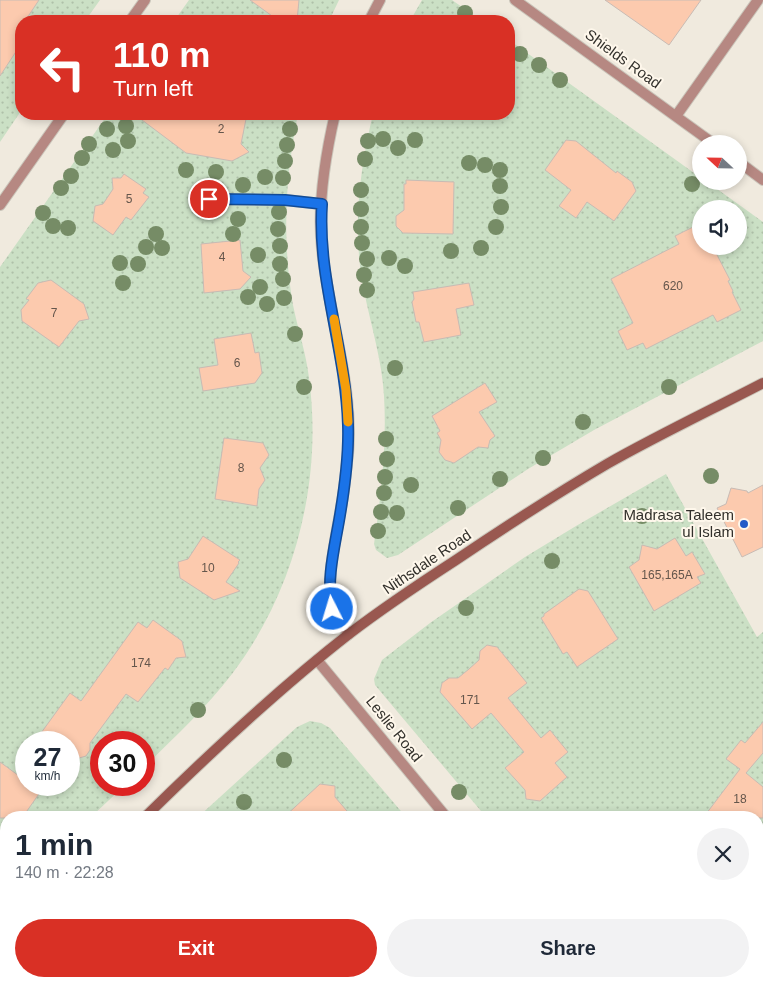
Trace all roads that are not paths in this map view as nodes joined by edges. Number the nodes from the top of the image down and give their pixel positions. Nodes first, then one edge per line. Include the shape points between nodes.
1 (145, 0) edge
2 (380, 0) edge
3 (515, 0) edge
4 (758, 0) edge
5 (134, 15) edge
6 (372, 15) edge
7 (676, 116) junction
8 (60, 120) edge
9 (334, 120) edge
10 (702, 135) edge
11 (748, 169) edge
12 (763, 180) edge
13 (202, 199) dead end
14 (0, 204) edge
15 (322, 204) junction
16 (763, 383) edge
17 (349, 634) junction
18 (317, 660) junction
19 (151, 811) edge
20 (441, 811) edge

1 - 5 street
2 - 6 street
3 - 7 street, Shields Road
4 - 7 street
7 - 10 street, Shields Road
8 - 14 street
9 - 15 street
11 - 12 street
13 - 15 street
15 - 17 street via 322,248 346,390 348,425 344,494 330,594 332,609
16 - 17 street, Nithsdale Road via 659,436 542,504
17 - 18 street, Nithsdale Road
18 - 19 street, Nithsdale Road via 235,729
18 - 20 street, Leslie Road

